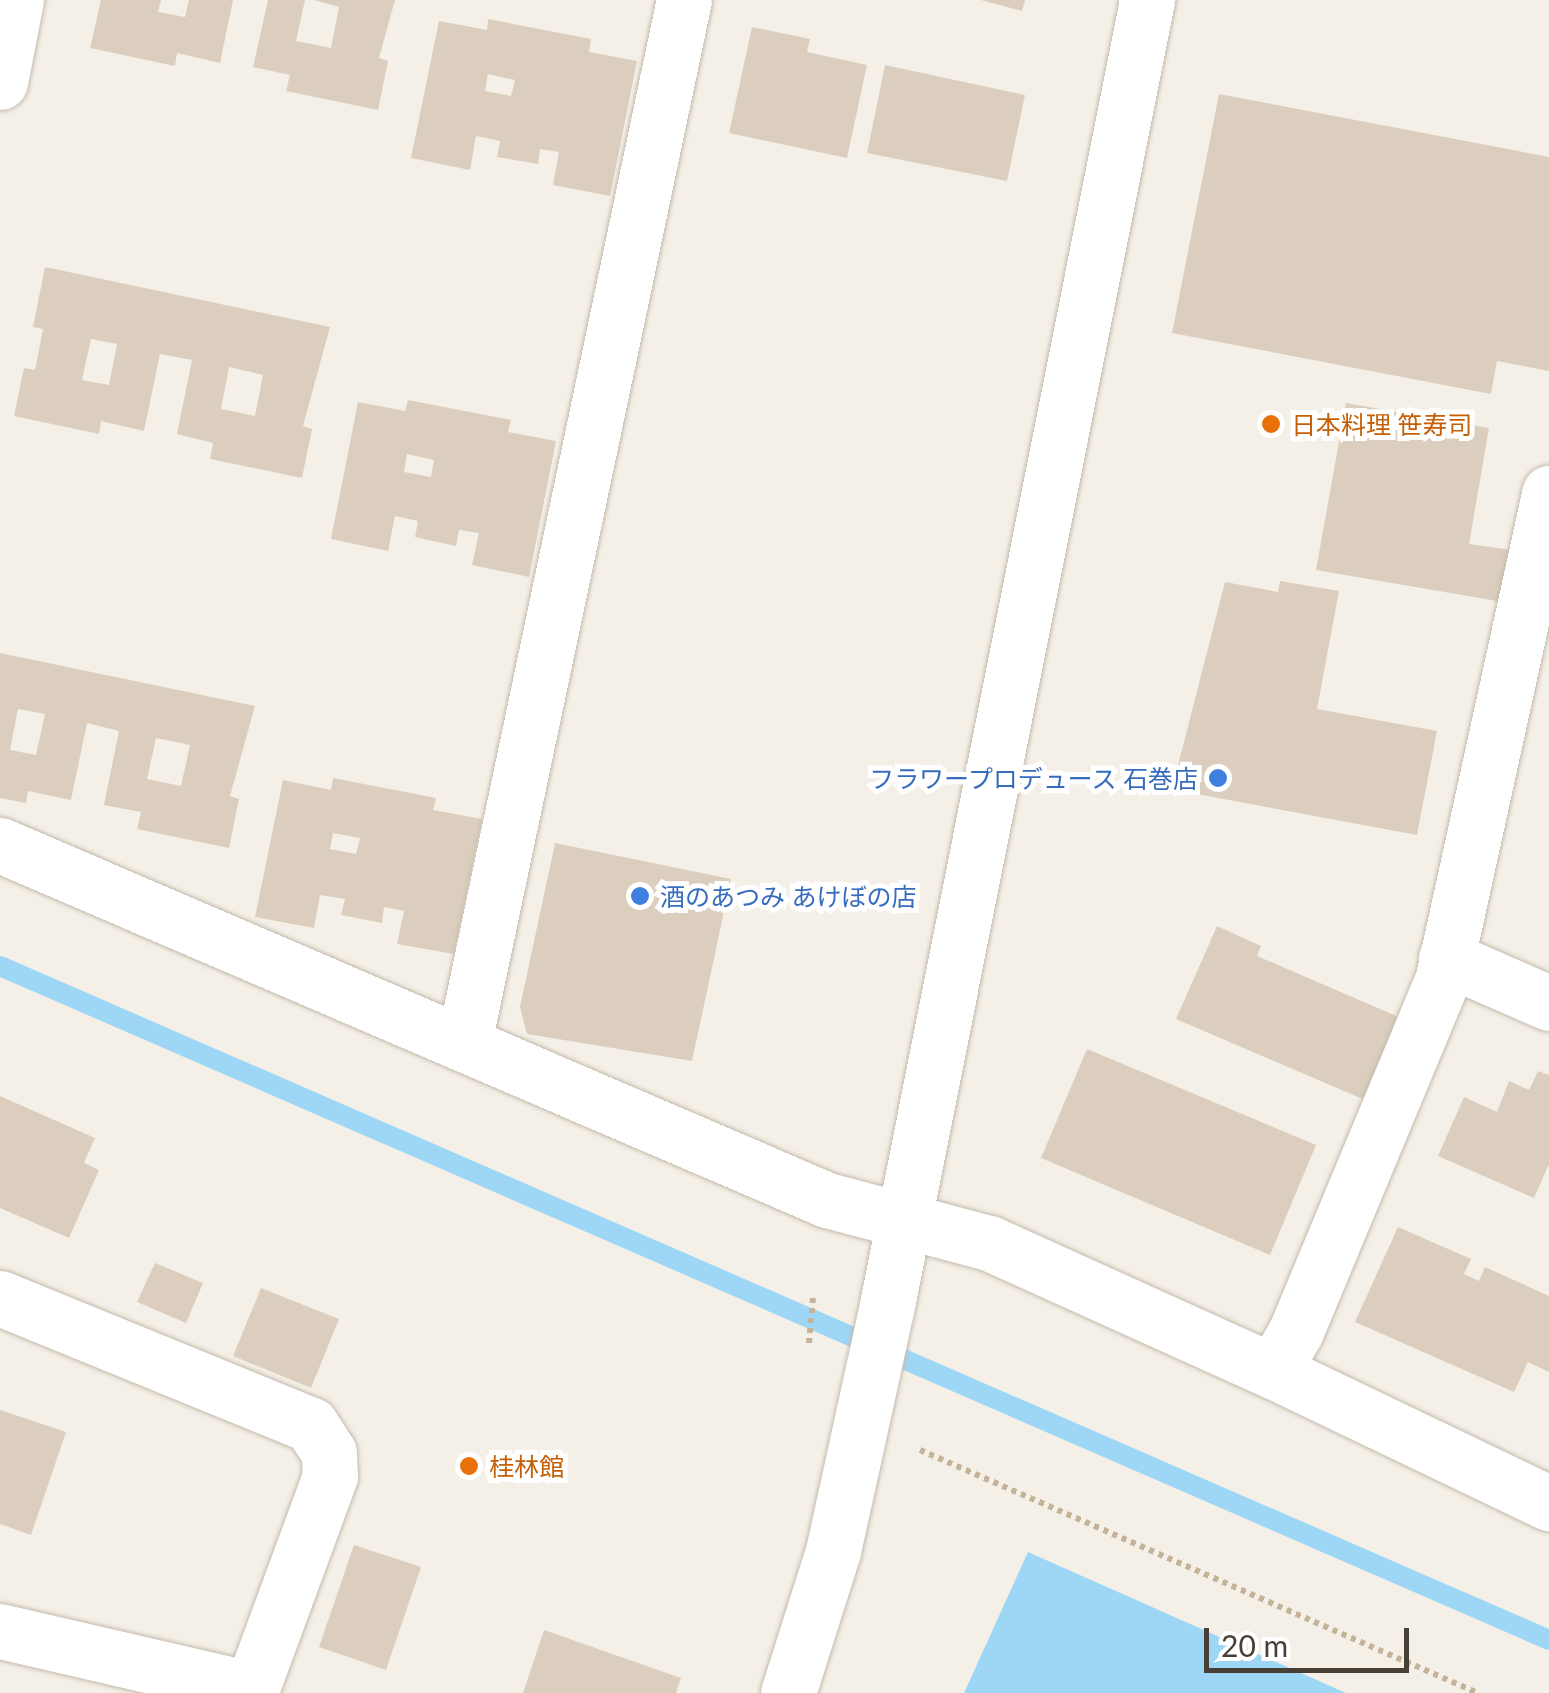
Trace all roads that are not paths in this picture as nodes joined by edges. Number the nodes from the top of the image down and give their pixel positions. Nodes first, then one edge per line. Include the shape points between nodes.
1 (16, 0) edge
2 (684, 0) edge
3 (1147, 0) edge
4 (0, 82) edge
5 (1549, 493) edge
6 (0, 845) edge
7 (1446, 958) junction
8 (1549, 1003) edge
9 (464, 1042) junction
10 (904, 1222) junction
11 (0, 1298) edge
12 (1273, 1371) junction
13 (1549, 1503) edge
14 (0, 1632) edge
15 (251, 1691) edge
16 (788, 1693) edge

1 - 4 street
2 - 9 street
3 - 10 street
5 - 7 street
6 - 9 street
7 - 8 street
7 - 12 street via 1296,1331
9 - 10 street via 827,1200
10 - 12 street via 988,1243
10 - 16 street via 833,1551
11 - 15 street via 311,1425 329,1453 330,1476
12 - 13 street
14 - 15 street

